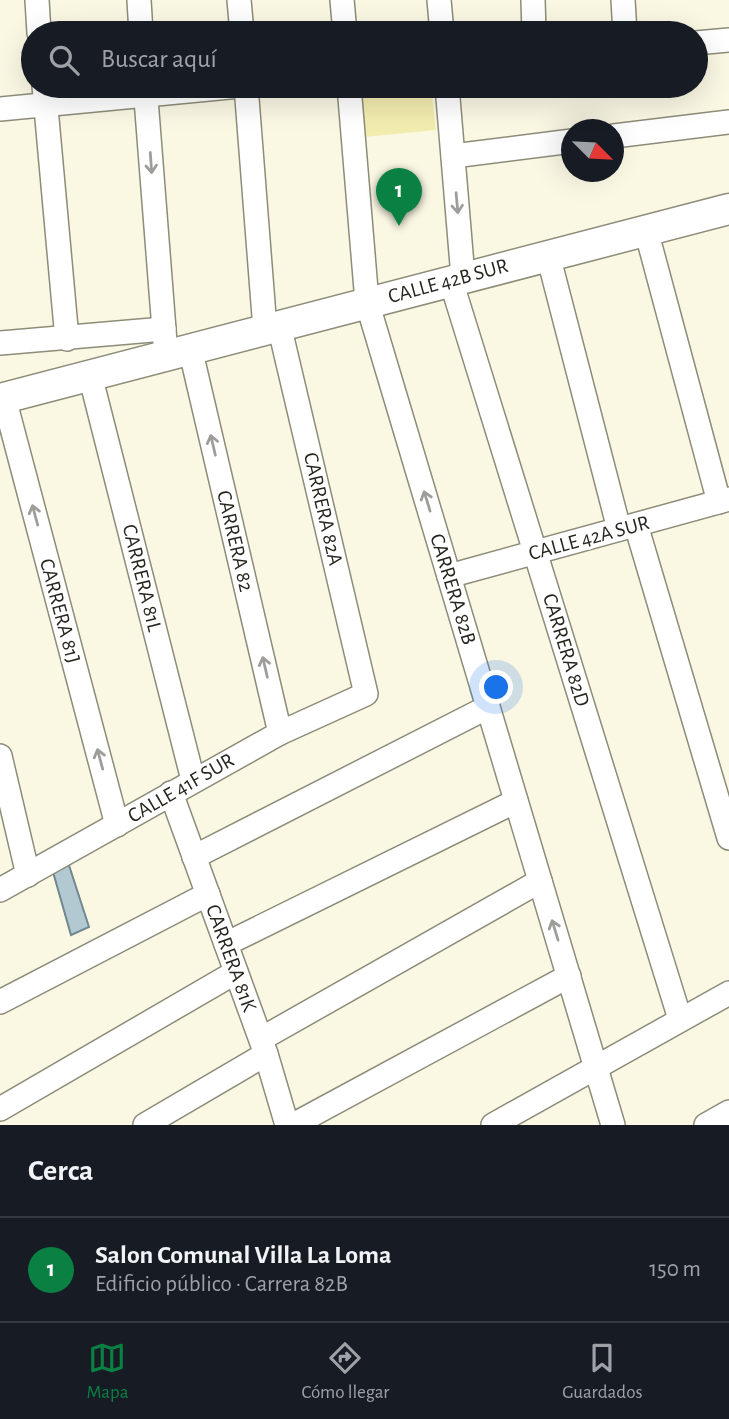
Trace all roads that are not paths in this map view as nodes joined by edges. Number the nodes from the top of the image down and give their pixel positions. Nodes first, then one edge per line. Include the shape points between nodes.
1 (37, 0) edge
2 (139, 0) edge
3 (239, 0) edge
4 (342, 0) edge
5 (439, 0) edge
6 (533, 0) edge
7 (624, 0) edge
8 (39, 21) edge
9 (140, 21) edge
10 (241, 21) edge
11 (344, 21) edge
12 (441, 21) edge
13 (534, 21) edge
14 (625, 21) edge
15 (729, 40) edge
16 (708, 42) edge
17 (38, 98) edge
18 (45, 98) edge
19 (147, 98) edge
20 (247, 98) edge
21 (350, 98) edge
22 (448, 98) edge
23 (0, 109) edge
24 (729, 122) edge
25 (624, 135) edge
26 (561, 142) edge
27 (453, 156) junction
28 (728, 212) edge
29 (646, 230) junction
30 (548, 255) junction
31 (457, 279) junction
32 (367, 302) junction
33 (272, 327) junction
34 (67, 339) junction
35 (0, 343) edge
36 (173, 344) junction
37 (90, 375) junction
38 (2, 399) edge
39 (724, 500) edge
40 (628, 527) junction
41 (536, 552) junction
42 (449, 576) junction
43 (366, 694) joint
44 (488, 707) junction
45 (280, 733) junction
46 (0, 756) edge
47 (193, 780) junction
48 (171, 793) junction
49 (516, 800) junction
50 (117, 825) junction
51 (729, 838) edge
52 (194, 857) junction
53 (29, 875) junction
54 (540, 881) junction
55 (0, 890) edge
56 (208, 894) junction
57 (226, 944) junction
58 (236, 972) junction
59 (569, 976) junction
60 (729, 993) edge
61 (0, 1002) edge
62 (680, 1019) junction
63 (263, 1046) junction
64 (596, 1066) junction
65 (0, 1110) edge
66 (5, 1125) edge
67 (145, 1125) edge
68 (287, 1125) edge
69 (293, 1125) edge
70 (493, 1125) edge
71 (613, 1125) edge

1 - 8 street
2 - 9 street
3 - 10 street
4 - 11 street
5 - 12 street
6 - 13 street
7 - 14 street
15 - 16 street
17 - 23 street
18 - 34 street
19 -> 36 street, CARRERA 82
20 - 33 street, CARRERA 82A
21 - 32 street, CARRERA 82B
22 - 27 street, CARRERA 82D
24 - 25 street
26 - 27 street
27 -> 31 street, CARRERA 82D
28 - 29 street, CALLE 42B SUR
29 - 30 street, CALLE 42B SUR
29 - 39 street
30 - 31 street, CALLE 42B SUR
30 - 40 street
31 - 32 street, CALLE 42B SUR
31 - 41 street, CARRERA 82D
32 - 33 street, CALLE 42B SUR
42 -> 32 street, CARRERA 82B
33 - 36 street, CALLE 42B SUR
33 - 43 street, CARRERA 82A
34 - 35 street, CALLE 42B SUR
34 - 36 street, CALLE 42B SUR
36 - 37 street
45 -> 36 street, CARRERA 82
37 - 38 street
37 - 47 street, CARRERA 81L
50 -> 38 street, CARRERA 81J
39 - 40 street, CALLE 42A SUR
40 - 41 street, CALLE 42A SUR
40 - 51 street
41 - 42 street, CALLE 42A SUR
41 - 62 street, CARRERA 82D
42 - 44 street, CARRERA 82B
43 - 45 street, CALLE 41F SUR
44 - 49 street, CARRERA 82B
44 - 52 street
45 - 47 street, CALLE 41F SUR
46 - 53 street
47 - 48 street, CALLE 41F SUR
48 - 50 street, CALLE 41F SUR
48 - 52 street, CARRERA 81K
49 - 54 street, CARRERA 82B
49 - 57 street
50 - 53 street, CALLE 41F SUR
52 - 56 street, CARRERA 81K
53 - 55 street, CALLE 41F SUR
59 -> 54 street, CARRERA 82B
54 - 63 street
56 - 57 street, CARRERA 81K
56 - 61 street
57 - 58 street, CARRERA 81K
58 - 63 street, CARRERA 81K
58 - 65 street
59 - 64 street, CARRERA 82B
59 - 69 street
60 - 62 street
62 - 64 street
63 - 67 street
63 - 68 street, CARRERA 81K
64 - 70 street
64 - 71 street, CARRERA 82B
65 - 66 street

